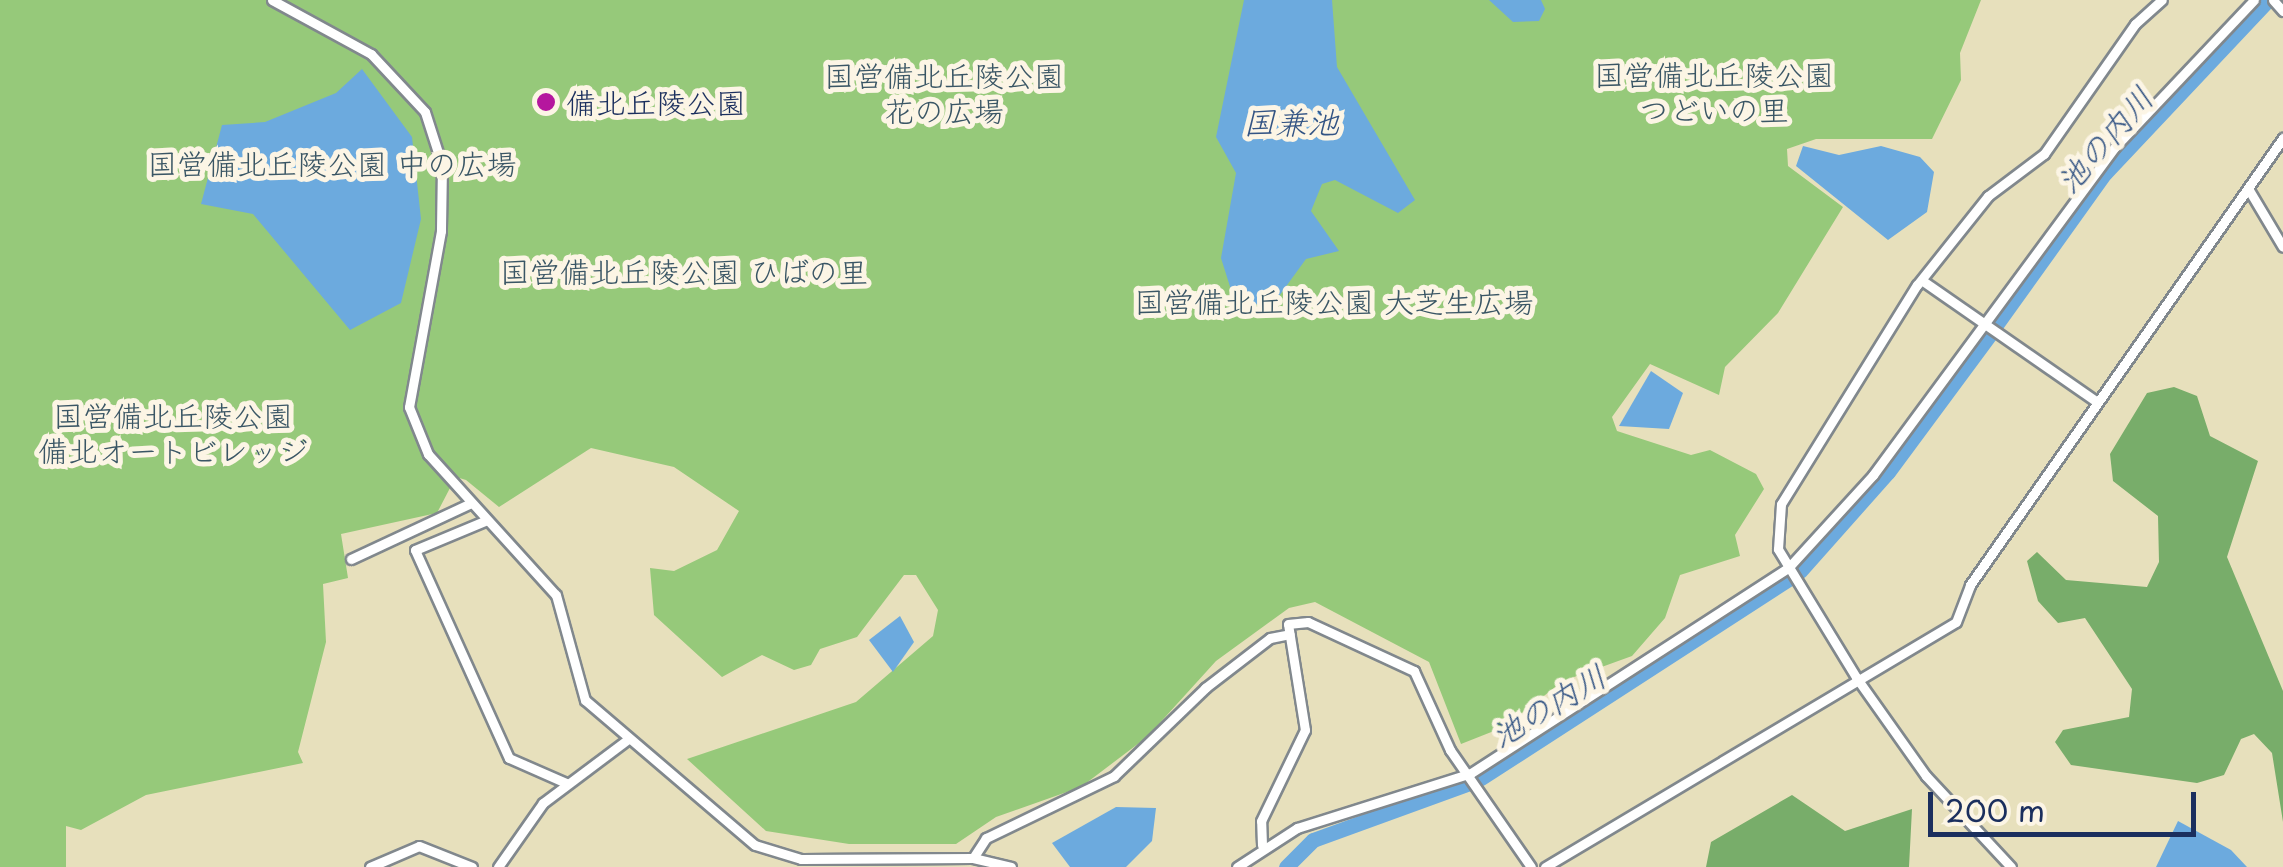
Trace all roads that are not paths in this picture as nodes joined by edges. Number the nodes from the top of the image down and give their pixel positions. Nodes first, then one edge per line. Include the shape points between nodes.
1 (272, 0) edge
2 (2162, 0) edge
3 (2254, 0) edge
4 (2273, 0) edge
5 (2283, 11) edge
6 (2283, 138) edge
7 (2249, 190) junction
8 (2283, 247) edge
9 (1922, 281) junction
10 (1982, 324) junction
11 (2097, 402) junction
12 (468, 504) junction
13 (487, 520) junction
14 (351, 559) dead end
15 (1789, 567) junction
16 (1290, 634) junction
17 (1856, 677) junction
18 (628, 740) junction
19 (1471, 774) junction
20 (566, 783) junction
21 (1262, 845) junction
22 (973, 858) junction
23 (370, 867) edge
24 (472, 867) edge
25 (498, 867) edge
26 (1011, 867) edge
27 (1237, 867) edge
28 (1532, 867) edge
29 (1545, 867) edge
30 (2011, 867) edge

1 - 12 street via 394,72 432,129 441,232 408,407 428,454
2 - 9 street via 2135,24 2044,154 1988,196
3 - 10 street via 2115,147
4 - 5 street
6 - 7 street
7 - 8 street
7 - 11 street
9 - 10 street
9 - 15 street via 1784,494 1776,544
10 - 11 street
10 - 15 street via 1873,475
11 - 17 street via 1970,586 1956,622
12 - 13 street
12 - 14 street
13 - 18 street via 556,595 578,687
13 - 20 street via 415,550 508,758
15 - 17 street
15 - 19 street
16 - 19 street via 1288,624 1319,624 1414,671
16 - 21 street via 1305,730 1261,821
16 - 22 street via 1270,638 1205,688 1114,776 986,838
17 - 29 street
17 - 30 street via 1926,776
18 - 20 street
18 - 22 street via 726,828 773,852
19 - 21 street
19 - 28 street
20 - 25 street
21 - 27 street
22 - 26 street
23 - 24 street via 419,846

